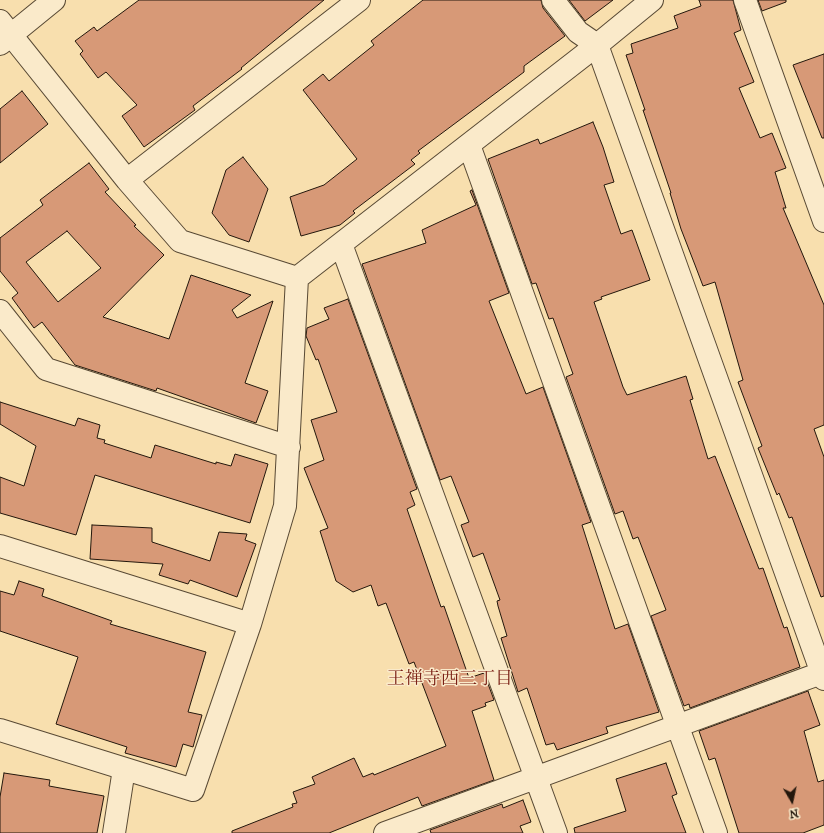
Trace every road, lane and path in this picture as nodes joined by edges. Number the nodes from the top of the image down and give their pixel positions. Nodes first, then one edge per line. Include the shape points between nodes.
1 (54, 0) edge
2 (359, 0) edge
3 (553, 0) edge
4 (652, 0) edge
5 (745, 0) edge
6 (4, 33) edge
7 (598, 45) junction
8 (469, 145) junction
9 (127, 180) junction
10 (824, 221) edge
11 (341, 244) junction
12 (297, 278) junction
13 (0, 311) edge
14 (288, 447) junction
15 (0, 546) edge
16 (250, 624) junction
17 (823, 675) edge
18 (677, 726) junction
19 (0, 730) edge
20 (124, 769) junction
21 (536, 778) junction
22 (114, 833) edge
23 (387, 833) edge
24 (556, 833) edge
25 (716, 833) edge

1 - 6 street
2 - 9 street
3 - 7 street via 578,32
4 - 7 street
5 - 10 street
6 - 9 street
7 - 8 street
7 - 17 street
8 - 11 street
8 - 18 street
9 - 12 street via 180,241
11 - 12 street
11 - 21 street
12 - 14 street
13 - 14 street via 46,369
14 - 16 street via 285,506
15 - 16 street
16 - 20 street via 194,790
17 - 18 street
18 - 21 street
18 - 25 street
19 - 20 street
20 - 22 street
21 - 23 street
21 - 24 street

